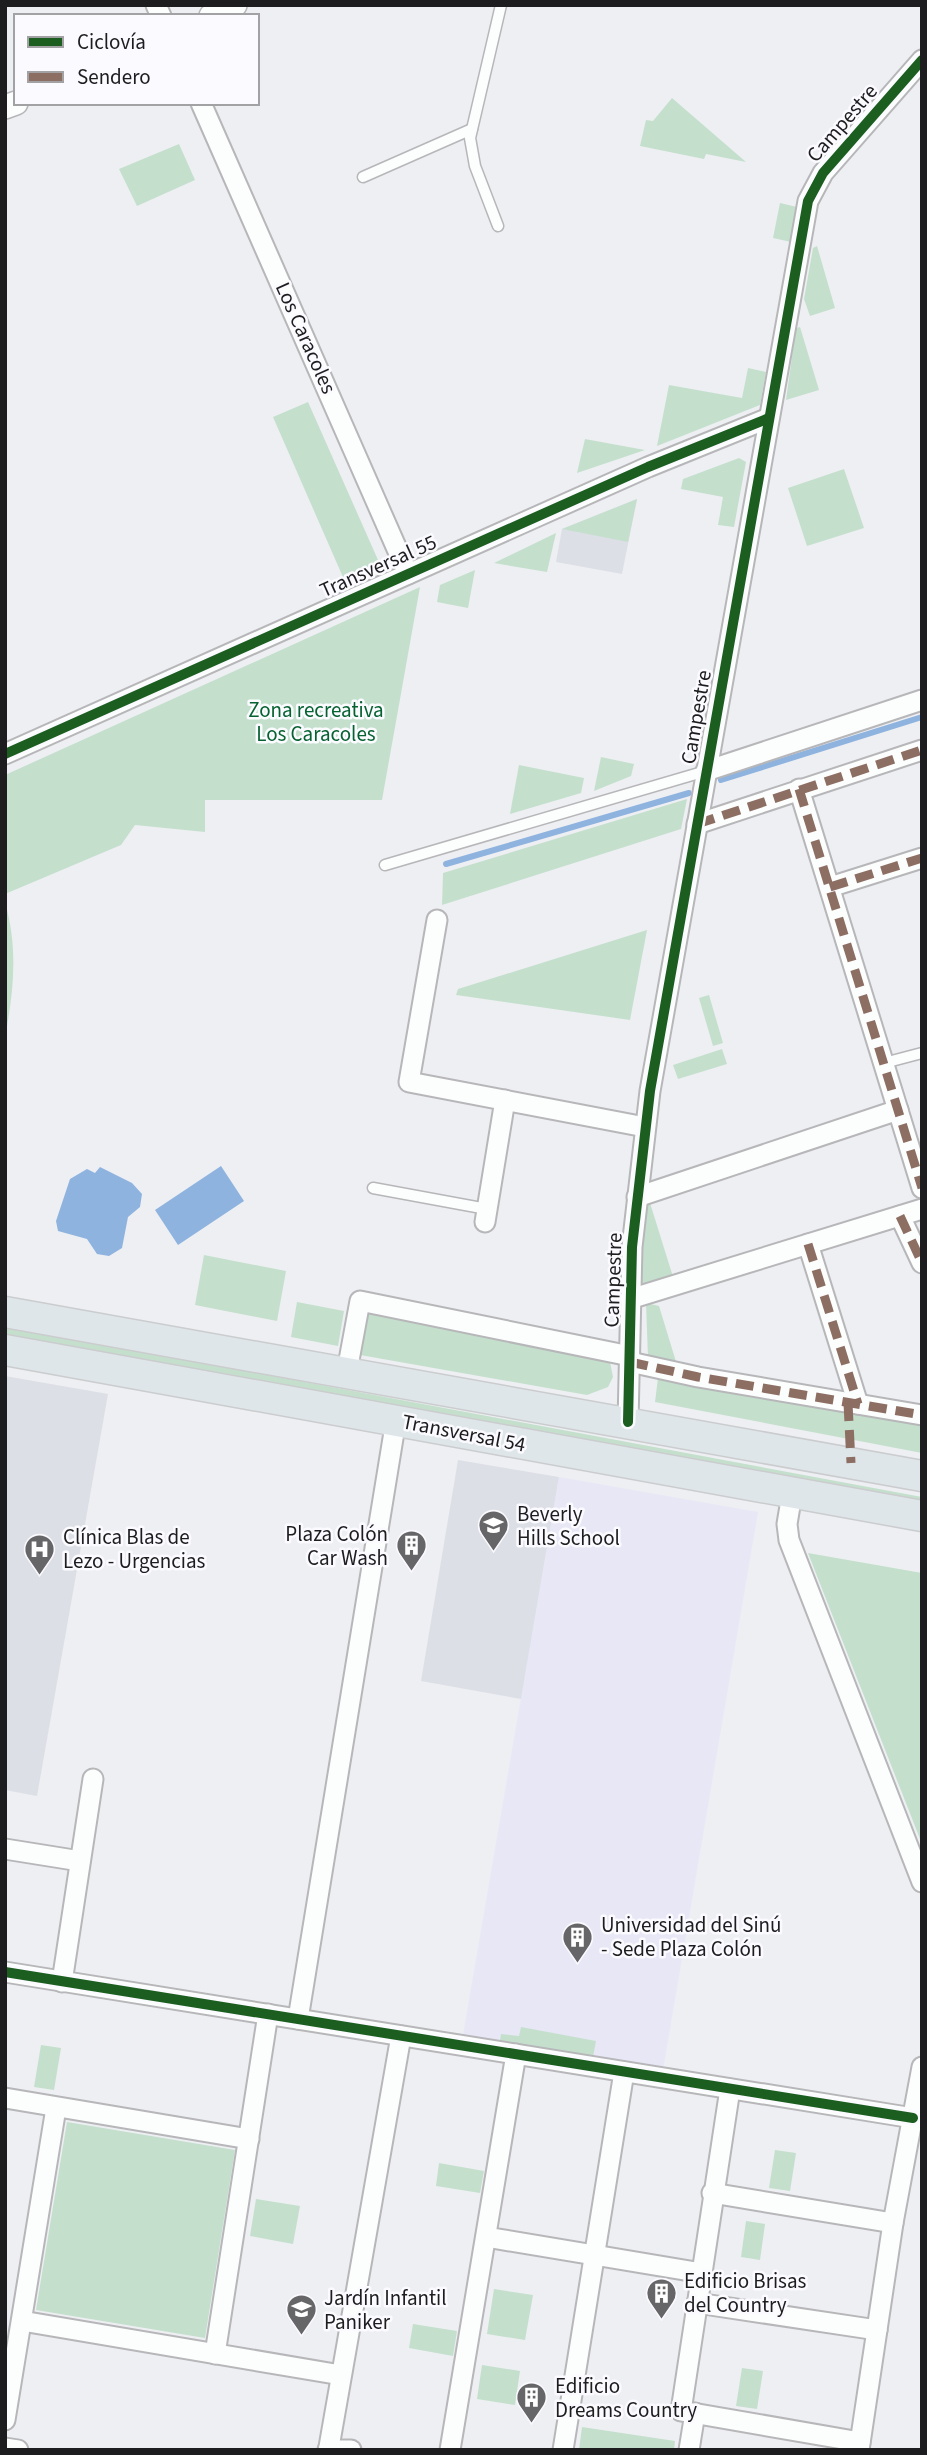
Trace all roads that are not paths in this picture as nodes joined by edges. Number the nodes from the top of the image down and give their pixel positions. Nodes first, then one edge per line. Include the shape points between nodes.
1 (235, 5) edge
2 (501, 5) edge
3 (215, 14) edge
4 (919, 69) edge
5 (202, 105) edge
6 (472, 128) junction
7 (363, 177) dead end
8 (498, 226) dead end
9 (769, 418) junction
10 (408, 574) junction
11 (922, 699) edge
12 (922, 750) edge
13 (5, 754) edge
14 (706, 771) junction
15 (799, 789) junction
16 (697, 824) junction
17 (922, 858) edge
18 (385, 865) dead end
19 (830, 887) junction
20 (437, 920) dead end
21 (922, 1053) edge
22 (884, 1063) junction
23 (505, 1100) junction
24 (898, 1110) junction
25 (645, 1126) junction
26 (373, 1188) dead end
27 (922, 1188) edge
28 (637, 1197) junction
29 (922, 1209) edge
30 (486, 1215) joint
31 (901, 1216) junction
32 (808, 1244) junction
33 (922, 1264) edge
34 (630, 1299) junction
35 (5, 1312) edge
36 (5, 1350) edge
37 (630, 1359) junction
38 (347, 1371) junction
39 (858, 1404) junction
40 (922, 1415) edge
41 (396, 1420) junction
42 (628, 1422) junction
43 (922, 1476) edge
44 (792, 1494) junction
45 (922, 1516) edge
46 (93, 1779) dead end
47 (5, 1849) edge
48 (80, 1861) junction
49 (922, 1882) edge
50 (5, 1972) edge
51 (62, 1982) junction
52 (268, 2014) junction
53 (298, 2019) junction
54 (401, 2036) junction
55 (516, 2054) junction
56 (922, 2067) edge
57 (624, 2072) junction
58 (730, 2089) junction
59 (5, 2098) edge
60 (56, 2108) junction
61 (913, 2119) junction
62 (249, 2139) junction
63 (913, 2164) edge
64 (712, 2193) junction
65 (893, 2223) junction
66 (486, 2237) junction
67 (595, 2257) junction
68 (702, 2273) junction
69 (697, 2304) junction
70 (22, 2320) junction
71 (877, 2330) junction
72 (215, 2354) junction
73 (341, 2375) junction
74 (695, 2413) junction
75 (5, 2420) edge
76 (859, 2446) edge
77 (5, 2448) edge
78 (329, 2449) edge
79 (18, 2450) edge
80 (351, 2450) edge
81 (450, 2450) edge
82 (563, 2450) edge
83 (689, 2450) edge

1 - 3 street
2 - 6 lane
4 - 9 street, Campestre via 823,173 810,197
5 - 10 street, Los Caracoles
6 - 7 lane
6 - 8 lane via 470,149
9 - 10 street, Transversal 55
9 - 14 street, Campestre
10 - 13 street, Transversal 55
11 - 14 street
12 - 15 street
14 - 16 street, Campestre
14 - 18 lane
15 - 16 street
15 - 19 street
16 - 25 street, Campestre
17 - 19 street
19 - 22 street
20 - 23 street via 410,1082
21 - 22 lane
22 - 24 street
23 - 25 street
23 - 30 street
24 - 27 street
24 - 28 street
25 - 28 street, Campestre
26 - 30 lane
28 - 34 street, Campestre
29 - 31 street
31 - 32 street
31 - 33 street
32 - 34 street
32 - 39 street
34 - 37 street, Campestre
35 - 38 main road, Transversal 54
36 - 41 main road, Transversal 54
37 - 38 street via 359,1301
37 - 39 street
37 - 42 street, Campestre
38 - 42 main road, Transversal 54
39 - 40 street
41 - 44 main road, Transversal 54
41 - 53 street
42 - 43 main road, Transversal 54
44 - 45 main road, Transversal 54
44 - 49 street via 789,1539
46 - 48 street
47 - 48 street
48 - 51 street
50 - 51 street
51 - 52 street
52 - 53 street
52 - 62 street
53 - 54 street
54 - 55 street
54 - 73 street
55 - 57 street
55 - 66 street
56 - 61 street
57 - 58 street
57 - 67 street
58 - 61 street
58 - 64 street
59 - 60 street
60 - 62 street
60 - 70 street
61 - 63 street
62 - 72 street
63 - 65 street
64 - 65 street
64 - 68 street
65 - 71 street
66 - 67 street
66 - 81 street
67 - 68 street
67 - 82 street
68 - 69 street
69 - 71 street
69 - 74 street via 681,2411
70 - 72 street
70 - 75 street
71 - 76 street
72 - 73 street
73 - 78 street
74 - 76 street
74 - 83 street
77 - 79 street
78 - 80 street

